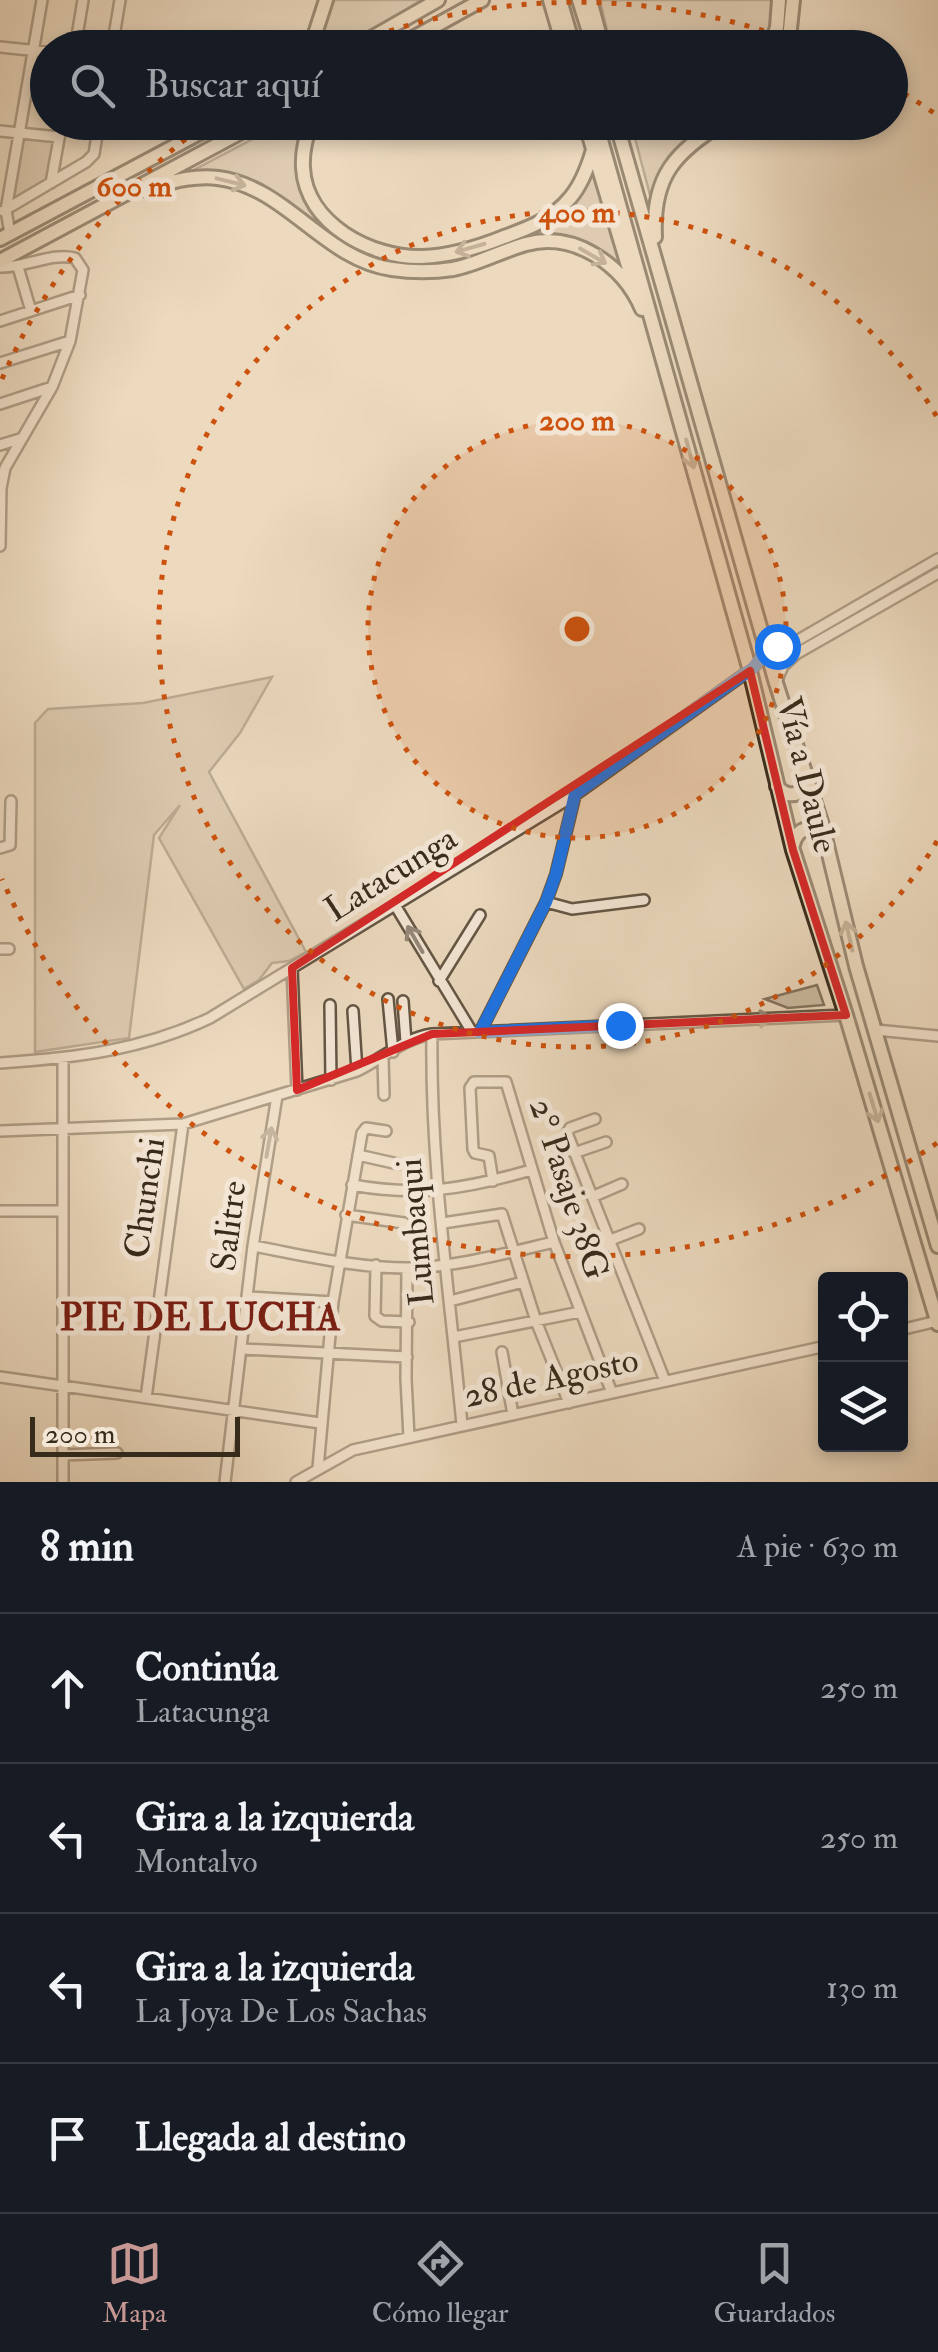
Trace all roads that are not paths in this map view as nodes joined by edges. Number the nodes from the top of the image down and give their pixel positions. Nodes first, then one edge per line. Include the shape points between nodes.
1 (42, 0) edge
2 (84, 0) edge
3 (120, 0) edge
4 (326, 0) edge
5 (438, 0) edge
6 (482, 0) edge
7 (550, 0) edge
8 (560, 0) edge
9 (580, 0) edge
10 (590, 0) edge
11 (778, 0) edge
12 (793, 0) edge
13 (37, 30) edge
14 (78, 30) edge
15 (115, 30) edge
16 (316, 30) edge
17 (386, 30) edge
18 (428, 30) edge
19 (559, 30) edge
20 (569, 30) edge
21 (589, 30) edge
22 (598, 30) edge
23 (776, 30) edge
24 (790, 30) edge
25 (0, 48) edge
26 (30, 50) edge
27 (30, 68) edge
28 (0, 131) edge
29 (19, 133) junction
30 (30, 134) edge
31 (59, 140) edge
32 (96, 140) edge
33 (186, 140) edge
34 (228, 140) edge
35 (305, 140) edge
36 (590, 140) edge
37 (601, 140) edge
38 (623, 140) edge
39 (699, 140) edge
40 (593, 150) junction
41 (610, 168) junction
42 (52, 183) junction
43 (136, 191) junction
44 (3, 211) edge
45 (5, 237) edge
46 (0, 264) edge
47 (18, 267) junction
48 (659, 269) junction
49 (80, 295) junction
50 (637, 298) junction
51 (31, 311) junction
52 (0, 321) edge
53 (70, 341) junction
54 (664, 360) junction
55 (0, 363) edge
56 (52, 387) junction
57 (0, 404) edge
58 (20, 439) junction
59 (0, 446) edge
60 (0, 488) edge
61 (0, 545) edge
62 (934, 561) edge
63 (937, 573) edge
64 (765, 642) junction
65 (750, 671) junction
66 (776, 683) junction
67 (808, 776) junction
68 (776, 784) junction
69 (575, 794) junction
70 (12, 802) dead end
71 (828, 845) junction
72 (0, 848) edge
73 (793, 850) junction
74 (644, 900) dead end
75 (546, 902) junction
76 (395, 905) junction
77 (480, 916) dead end
78 (292, 968) junction
79 (440, 981) junction
80 (388, 999) dead end
81 (404, 1002) dead end
82 (330, 1005) dead end
83 (353, 1011) dead end
84 (846, 1015) junction
85 (876, 1030) junction
86 (476, 1032) junction
87 (432, 1034) junction
88 (938, 1036) edge
89 (406, 1042) junction
90 (393, 1052) junction
91 (63, 1058) junction
92 (382, 1059) junction
93 (0, 1063) edge
94 (357, 1071) junction
95 (331, 1080) junction
96 (298, 1090) junction
97 (384, 1095) dead end
98 (276, 1096) junction
99 (595, 1119) dead end
100 (183, 1124) junction
101 (61, 1126) junction
102 (0, 1131) edge
103 (386, 1131) dead end
104 (606, 1142) dead end
105 (574, 1153) junction
106 (358, 1155) junction
107 (398, 1164) dead end
108 (531, 1170) junction
109 (493, 1181) junction
110 (622, 1184) dead end
111 (352, 1185) junction
112 (438, 1190) junction
113 (592, 1197) junction
114 (0, 1210) edge
115 (61, 1212) junction
116 (346, 1215) junction
117 (404, 1223) dead end
118 (443, 1223) junction
119 (639, 1229) dead end
120 (554, 1242) junction
121 (609, 1243) junction
122 (253, 1246) junction
123 (938, 1246) edge
124 (514, 1252) junction
125 (591, 1252) dead end
126 (339, 1262) junction
127 (446, 1264) junction
128 (376, 1265) junction
129 (407, 1268) junction
130 (523, 1282) junction
131 (248, 1297) junction
132 (450, 1301) junction
133 (333, 1302) junction
134 (580, 1312) junction
135 (536, 1320) junction
136 (409, 1322) junction
137 (938, 1323) edge
138 (908, 1329) edge
139 (454, 1337) junction
140 (818, 1348) edge
141 (242, 1349) junction
142 (328, 1352) junction
143 (502, 1352) dead end
144 (408, 1358) junction
145 (0, 1377) edge
146 (665, 1381) junction
147 (61, 1385) junction
148 (612, 1393) junction
149 (146, 1398) junction
150 (569, 1403) junction
151 (233, 1410) junction
152 (513, 1414) junction
153 (320, 1423) junction
154 (462, 1425) junction
155 (410, 1437) junction
156 (117, 1453) dead end
157 (63, 1455) junction
158 (318, 1468) junction
159 (64, 1482) edge
160 (225, 1482) edge
161 (296, 1482) edge

1 - 13 street
2 - 14 street
3 - 15 street
4 - 16 highway
5 - 17 highway
6 - 18 highway
7 - 19 highway
8 - 20 highway
9 - 21 highway
10 - 22 highway
11 - 23 highway
12 - 24 highway
25 - 26 street
27 - 29 street
28 - 29 street
29 - 30 street
29 - 44 street
31 - 42 street
32 - 42 street via 94,154
33 - 45 highway
34 - 43 highway
40 -> 35 highway via 569,199 534,226 444,255 403,256 338,230 312,199 303,172
36 - 40 highway
37 - 41 highway, Vía a Daule
38 - 48 highway, Vía a Daule
39 - 48 highway via 666,171 655,212
40 - 41 highway
40 - 50 highway
41 - 54 highway, Vía a Daule
42 - 44 street
43 - 46 highway
43 -> 50 highway via 194,177 232,181 260,190 340,251 392,269 454,268 523,245 560,242 594,254
44 - 45 street
46 - 47 street
47 - 49 street via 75,258 83,270
47 - 51 street
48 - 64 highway, Vía a Daule
49 - 51 street
49 - 53 street
50 - 54 highway
51 - 52 street
53 - 55 street
53 - 56 street
54 -> 65 highway, Vía a Daule
56 - 57 street
56 - 58 street
58 - 59 street
58 - 60 street
60 - 61 street
62 - 63 street
62 - 64 street via 788,646
63 - 66 street via 788,660
64 - 65 street, Latacunga
64 - 66 highway, Vía a Daule
65 - 68 highway, Vía a Daule
65 - 69 street, Latacunga
66 - 67 highway, Vía a Daule
67 - 68 highway via 796,794
67 - 71 highway, Vía a Daule
68 - 73 highway, Vía a Daule
69 - 75 street
69 - 76 street, Latacunga
70 - 72 street via 10,844
71 - 73 highway via 820,832 806,828 794,838
85 -> 71 highway, Vía a Daule
73 - 84 highway, Vía a Daule
74 - 75 street via 572,909
75 - 86 street
76 - 78 street, Latacunga
79 -> 76 street
77 - 79 street
78 - 91 street, Latacunga via 178,1033
78 - 96 street
79 - 86 street
80 - 90 street
81 - 89 street
82 - 95 street
83 - 94 street
86 -> 84 street
84 -> 137 highway, Vía a Daule
85 - 88 street
85 - 123 highway, Vía a Daule
86 - 87 street
87 - 89 street
87 - 112 street, Lumbaqui
89 - 90 street
90 - 92 street
91 - 93 street, Latacunga
91 - 101 street
92 - 94 street
92 - 97 street
94 - 95 street
95 - 96 street
96 - 98 street
98 - 100 street
122 -> 98 street, Salitre
99 - 105 street via 567,1131
100 - 101 street
100 - 149 street, Chunchi
101 - 102 street
101 - 115 street
103 - 106 street via 366,1128
104 - 105 street
105 - 113 street
106 - 107 street
106 - 111 street
108 - 109 street
108 - 109 street, 2° Pasaje 38G via 506,1082 474,1082 473,1149 489,1156
108 - 120 street, 2° Pasaje 38G
109 - 112 street
110 - 113 street
111 - 112 street
111 - 116 street
112 - 118 street, Lumbaqui
113 - 121 street
114 - 115 street
115 - 147 street
116 - 117 street
116 - 126 street
118 - 124 street via 502,1214
118 - 127 street, Lumbaqui
119 - 121 street
120 - 124 street
120 - 134 street, 2° Pasaje 38G
121 - 125 street
121 - 146 street
122 - 126 street
122 - 131 street, Salitre
124 - 127 street
124 - 130 street
126 - 128 street
126 - 133 street
127 - 129 street
127 - 132 street, Lumbaqui
128 - 129 street
128 - 136 street via 375,1316
129 - 136 street
130 - 132 street
130 - 135 street
131 - 133 street
131 - 141 street, Salitre
132 - 139 street, Lumbaqui
133 - 142 street
134 - 135 street
134 - 148 street, 2° Pasaje 38G
135 - 139 street
135 - 150 street
136 - 144 street
137 - 138 street
139 - 154 street, Lumbaqui
140 - 146 street, 28 de Agosto
141 - 142 street
141 - 151 street, Salitre
142 - 144 street
142 - 153 street
143 - 152 street
144 - 155 street
145 - 147 street
146 - 148 street, 28 de Agosto
147 - 149 street
147 - 157 street
148 - 150 street, 28 de Agosto
149 - 151 street
150 - 152 street, 28 de Agosto
151 - 153 street
151 - 160 street, Salitre
152 - 154 street, 28 de Agosto
153 - 158 street
154 - 155 street, 28 de Agosto
155 - 158 street, 28 de Agosto via 352,1450
156 - 157 street
157 - 159 street
158 - 161 street, 28 de Agosto

